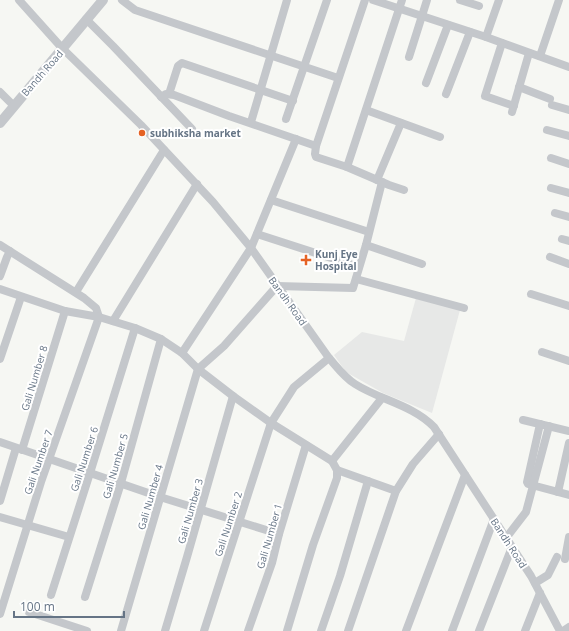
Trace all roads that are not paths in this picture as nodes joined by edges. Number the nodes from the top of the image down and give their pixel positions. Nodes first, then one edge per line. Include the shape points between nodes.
1 (19, 0) edge
2 (103, 0) edge
3 (122, 0) edge
4 (287, 0) edge
5 (327, 0) edge
6 (365, 0) edge
7 (373, 0) edge
8 (402, 0) edge
9 (427, 0) edge
10 (460, 0) edge
11 (499, 0) edge
12 (559, 0) edge
13 (478, 6) dead end
14 (399, 8) junction
15 (422, 16) junction
16 (86, 19) junction
17 (448, 25) junction
18 (470, 32) junction
19 (486, 37) junction
20 (502, 43) junction
21 (62, 48) junction
22 (530, 53) junction
23 (270, 56) junction
24 (540, 56) junction
25 (409, 57) dead end
26 (304, 67) junction
27 (569, 67) edge
28 (338, 78) junction
29 (426, 83) dead end
30 (520, 88) junction
31 (261, 90) junction
32 (0, 92) edge
33 (169, 94) junction
34 (446, 94) dead end
35 (161, 96) junction
36 (293, 101) junction
37 (14, 106) junction
38 (366, 110) junction
39 (569, 110) edge
40 (286, 119) dead end
41 (251, 122) junction
42 (0, 123) edge
43 (401, 123) junction
44 (192, 129) dead end
45 (547, 130) dead end
46 (569, 136) edge
47 (440, 137) dead end
48 (296, 139) junction
49 (316, 146) junction
50 (164, 150) junction
51 (551, 158) dead end
52 (569, 164) edge
53 (348, 167) junction
54 (380, 181) junction
55 (197, 184) junction
56 (551, 188) dead end
57 (404, 190) dead end
58 (569, 193) edge
59 (271, 200) junction
60 (555, 213) dead end
61 (569, 217) edge
62 (369, 232) junction
63 (257, 234) junction
64 (0, 245) edge
65 (366, 245) junction
66 (251, 248) junction
67 (10, 251) junction
68 (550, 257) dead end
69 (422, 264) dead end
70 (569, 264) edge
71 (359, 267) junction
72 (0, 276) edge
73 (356, 279) junction
74 (277, 286) junction
75 (0, 289) edge
76 (76, 292) junction
77 (531, 294) dead end
78 (21, 297) junction
79 (569, 306) edge
80 (464, 308) dead end
81 (65, 312) junction
82 (99, 317) junction
83 (114, 321) junction
84 (135, 328) junction
85 (161, 339) junction
86 (542, 352) dead end
87 (182, 353) junction
88 (329, 358) junction
89 (0, 359) edge
90 (569, 361) edge
91 (198, 369) junction
92 (233, 396) junction
93 (382, 398) junction
94 (523, 420) dead end
95 (271, 423) junction
96 (540, 424) junction
97 (549, 426) junction
98 (569, 431) edge
99 (439, 434) junction
100 (0, 442) edge
101 (569, 443) edge
102 (306, 445) junction
103 (19, 449) junction
104 (50, 458) junction
105 (332, 461) junction
106 (337, 470) junction
107 (90, 474) junction
108 (465, 475) junction
109 (368, 481) junction
110 (121, 483) junction
111 (534, 485) junction
112 (396, 491) junction
113 (558, 492) junction
114 (569, 495) edge
115 (160, 496) junction
116 (0, 501) edge
117 (200, 508) junction
118 (0, 517) edge
119 (494, 519) junction
120 (239, 521) junction
121 (27, 525) junction
122 (279, 534) junction
123 (69, 536) junction
124 (569, 537) edge
125 (506, 538) junction
126 (512, 547) junction
127 (535, 583) junction
128 (540, 593) junction
129 (51, 595) dead end
130 (85, 597) dead end
131 (29, 612) dead end
132 (0, 614) edge
133 (569, 627) edge
134 (87, 631) edge
135 (121, 631) edge
136 (165, 631) edge
137 (204, 631) edge
138 (248, 631) edge
139 (287, 631) edge
140 (321, 631) edge
141 (348, 631) edge
142 (406, 631) edge
143 (452, 631) edge
144 (479, 631) edge
145 (525, 631) edge
146 (560, 631) edge
147 (563, 631) edge

1 - 21 street
2 - 16 street
3 - 23 street via 135,10
4 - 23 street
5 - 26 street
6 - 28 street
7 - 14 street
8 - 14 street
9 - 15 street
10 - 13 street
11 - 19 street
12 - 24 street
14 - 15 street
14 - 38 street
15 - 17 street
15 - 25 street
16 - 21 street
16 - 35 street
17 - 18 street
17 - 29 street
18 - 19 street
18 - 34 street
19 - 20 street
20 - 22 street
20 - 30 street via 485,96 513,109
21 - 37 street, Bandh Road
21 - 50 street, Bandh Road
22 - 24 street
22 - 30 street
23 - 26 street
23 - 31 street
24 - 27 street
26 - 28 street
26 - 36 street
28 - 49 street
30 - 39 street
31 - 33 street via 182,63 178,66
31 - 36 street
31 - 41 street
32 - 37 street
33 - 35 street
33 - 41 street
35 - 44 street
36 - 40 street
37 - 42 street, Bandh Road
38 - 43 street
38 - 53 street
41 - 48 street
43 - 47 street
43 - 54 street
45 - 46 street
48 - 49 street
48 - 59 street
49 - 53 street via 316,157
50 - 55 street, Bandh Road
50 - 76 street
51 - 52 street
53 - 54 street
54 - 57 street
54 - 62 street
55 - 66 street, Bandh Road
55 - 83 street
56 - 58 street
59 - 62 street
59 - 63 street
60 - 61 street
62 - 65 street
63 - 66 street
63 - 71 street
64 - 67 street
65 - 69 street
65 - 71 street
66 - 74 street, Bandh Road
66 - 87 street
67 - 72 street
67 - 76 street
68 - 70 street
71 - 73 street
73 - 74 street via 352,288
73 - 80 street
74 - 88 street, Bandh Road
74 - 91 street via 224,346
75 - 78 street
76 - 82 street via 96,308
77 - 79 street
78 - 81 street
78 - 89 street
81 - 82 street
81 - 103 street, Gali Number 8
82 - 83 street
82 - 104 street, Gali Number 7
83 - 84 street
84 - 85 street
84 - 107 street, Gali Number 6
85 - 87 street
85 - 110 street, Gali Number 5
86 - 90 street
87 - 91 street
88 - 93 street, Bandh Road via 349,380
88 - 95 street, Gali Number 2 via 294,387
91 - 92 street
91 - 115 street, Gali Number 4
92 - 95 street
92 - 117 street, Gali Number 3
93 - 99 street, Bandh Road via 424,417
93 - 105 street
94 - 96 street
95 - 102 street
95 - 120 street, Gali Number 2
96 - 97 street
96 - 111 street via 526,481
97 - 98 street
97 - 111 street
99 - 108 street, Bandh Road
99 - 112 street via 413,464
100 - 103 street
101 - 113 street
102 - 105 street
102 - 122 street, Gali Number 1
103 - 104 street
103 - 116 street, Gali Number 8
104 - 107 street
104 - 121 street, Gali Number 7
105 - 106 street
106 - 109 street
106 - 139 street
107 - 110 street
107 - 123 street, Gali Number 6
108 - 119 street, Bandh Road
108 - 142 street
109 - 112 street
109 - 140 street
110 - 115 street
110 - 130 street, Gali Number 5
111 - 113 street
111 - 125 street via 526,512
112 - 141 street
113 - 114 street
115 - 117 street
115 - 135 street, Gali Number 4
117 - 120 street
117 - 136 street, Gali Number 3
118 - 121 street
119 - 125 street, Bandh Road
119 - 143 street
120 - 122 street
120 - 137 street, Gali Number 2
121 - 123 street
121 - 132 street, Gali Number 7
122 - 138 street, Gali Number 1 via 272,563
123 - 129 street, Gali Number 6
124 - 127 street via 561,558 548,575
125 - 126 street, Bandh Road
126 - 127 street, Bandh Road
126 - 144 street
127 - 128 street, Bandh Road
128 - 145 street
128 - 146 street, Bandh Road
131 - 134 street
133 - 147 street

